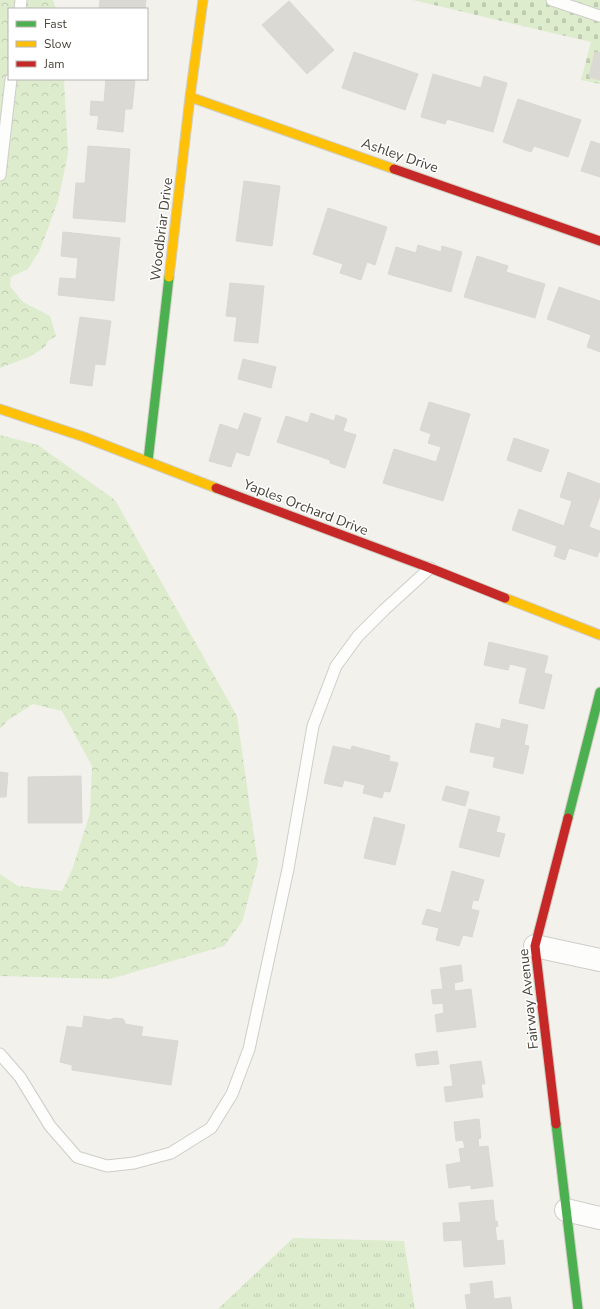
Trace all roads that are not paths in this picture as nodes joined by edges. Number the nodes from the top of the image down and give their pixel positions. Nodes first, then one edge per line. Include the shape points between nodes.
1 (203, 0) edge
2 (552, 0) edge
3 (600, 16) edge
4 (11, 80) edge
5 (190, 96) junction
6 (0, 175) edge
7 (600, 241) edge
8 (0, 409) edge
9 (148, 461) junction
10 (430, 568) junction
11 (600, 635) edge
12 (600, 692) edge
13 (535, 946) junction
14 (600, 960) edge
15 (0, 1054) edge
16 (566, 1210) junction
17 (600, 1218) edge
18 (578, 1309) edge

1 - 5 street, Woodbriar Drive
2 - 3 lane
4 - 6 lane
5 - 7 street, Ashley Drive
5 - 9 street, Woodbriar Drive
8 - 9 street, Yaples Orchard Drive
9 - 10 street, Yaples Orchard Drive
10 - 11 street, Yaples Orchard Drive
10 - 15 lane via 358,636 336,666 313,726 288,869 249,1049 232,1094 211,1128 171,1153 134,1163 108,1166 77,1157 50,1126 20,1077
12 - 13 street, Fairway Avenue
13 - 14 street
13 - 16 street, Fairway Avenue
16 - 17 street
16 - 18 street, Fairway Avenue

